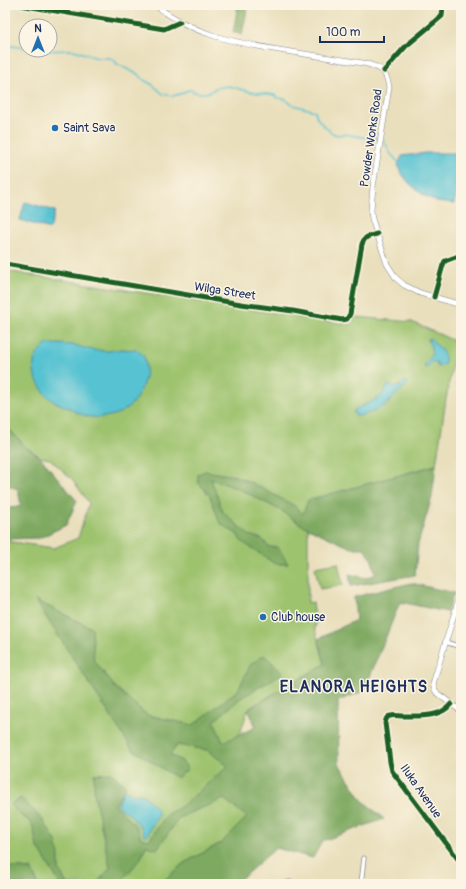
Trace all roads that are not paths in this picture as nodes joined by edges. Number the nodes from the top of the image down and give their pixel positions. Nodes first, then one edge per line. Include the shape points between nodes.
1 (20, 5) edge
2 (155, 5) edge
3 (443, 5) edge
4 (180, 22) junction
5 (384, 72) junction
6 (377, 234) junction
7 (461, 255) edge
8 (5, 264) edge
9 (434, 297) junction
10 (461, 305) edge
11 (461, 594) edge
12 (445, 642) junction
13 (461, 647) edge
14 (451, 704) junction
15 (461, 711) edge
16 (364, 858) dead end
17 (461, 863) edge
18 (284, 884) edge
19 (299, 884) edge
20 (361, 884) edge

1 - 4 street via 164,29
2 - 4 main road
3 - 5 street via 442,16 406,46
4 - 5 main road via 228,40 363,63
5 - 6 main road, Powder Works Road via 388,77 388,98 371,210
6 - 8 street, Wilga Street via 364,239 350,314 342,320
6 - 9 main road, Powder Works Road via 387,264 396,278 412,290
7 - 9 street via 446,261 443,265
9 - 10 main road, Powder Works Road
11 - 12 main road
12 - 13 street
12 - 14 main road via 433,684 438,694
14 - 15 main road
14 - 17 street, Iluka Avenue via 448,708 433,714 391,715 385,723 392,771
16 - 20 street
18 - 19 street

